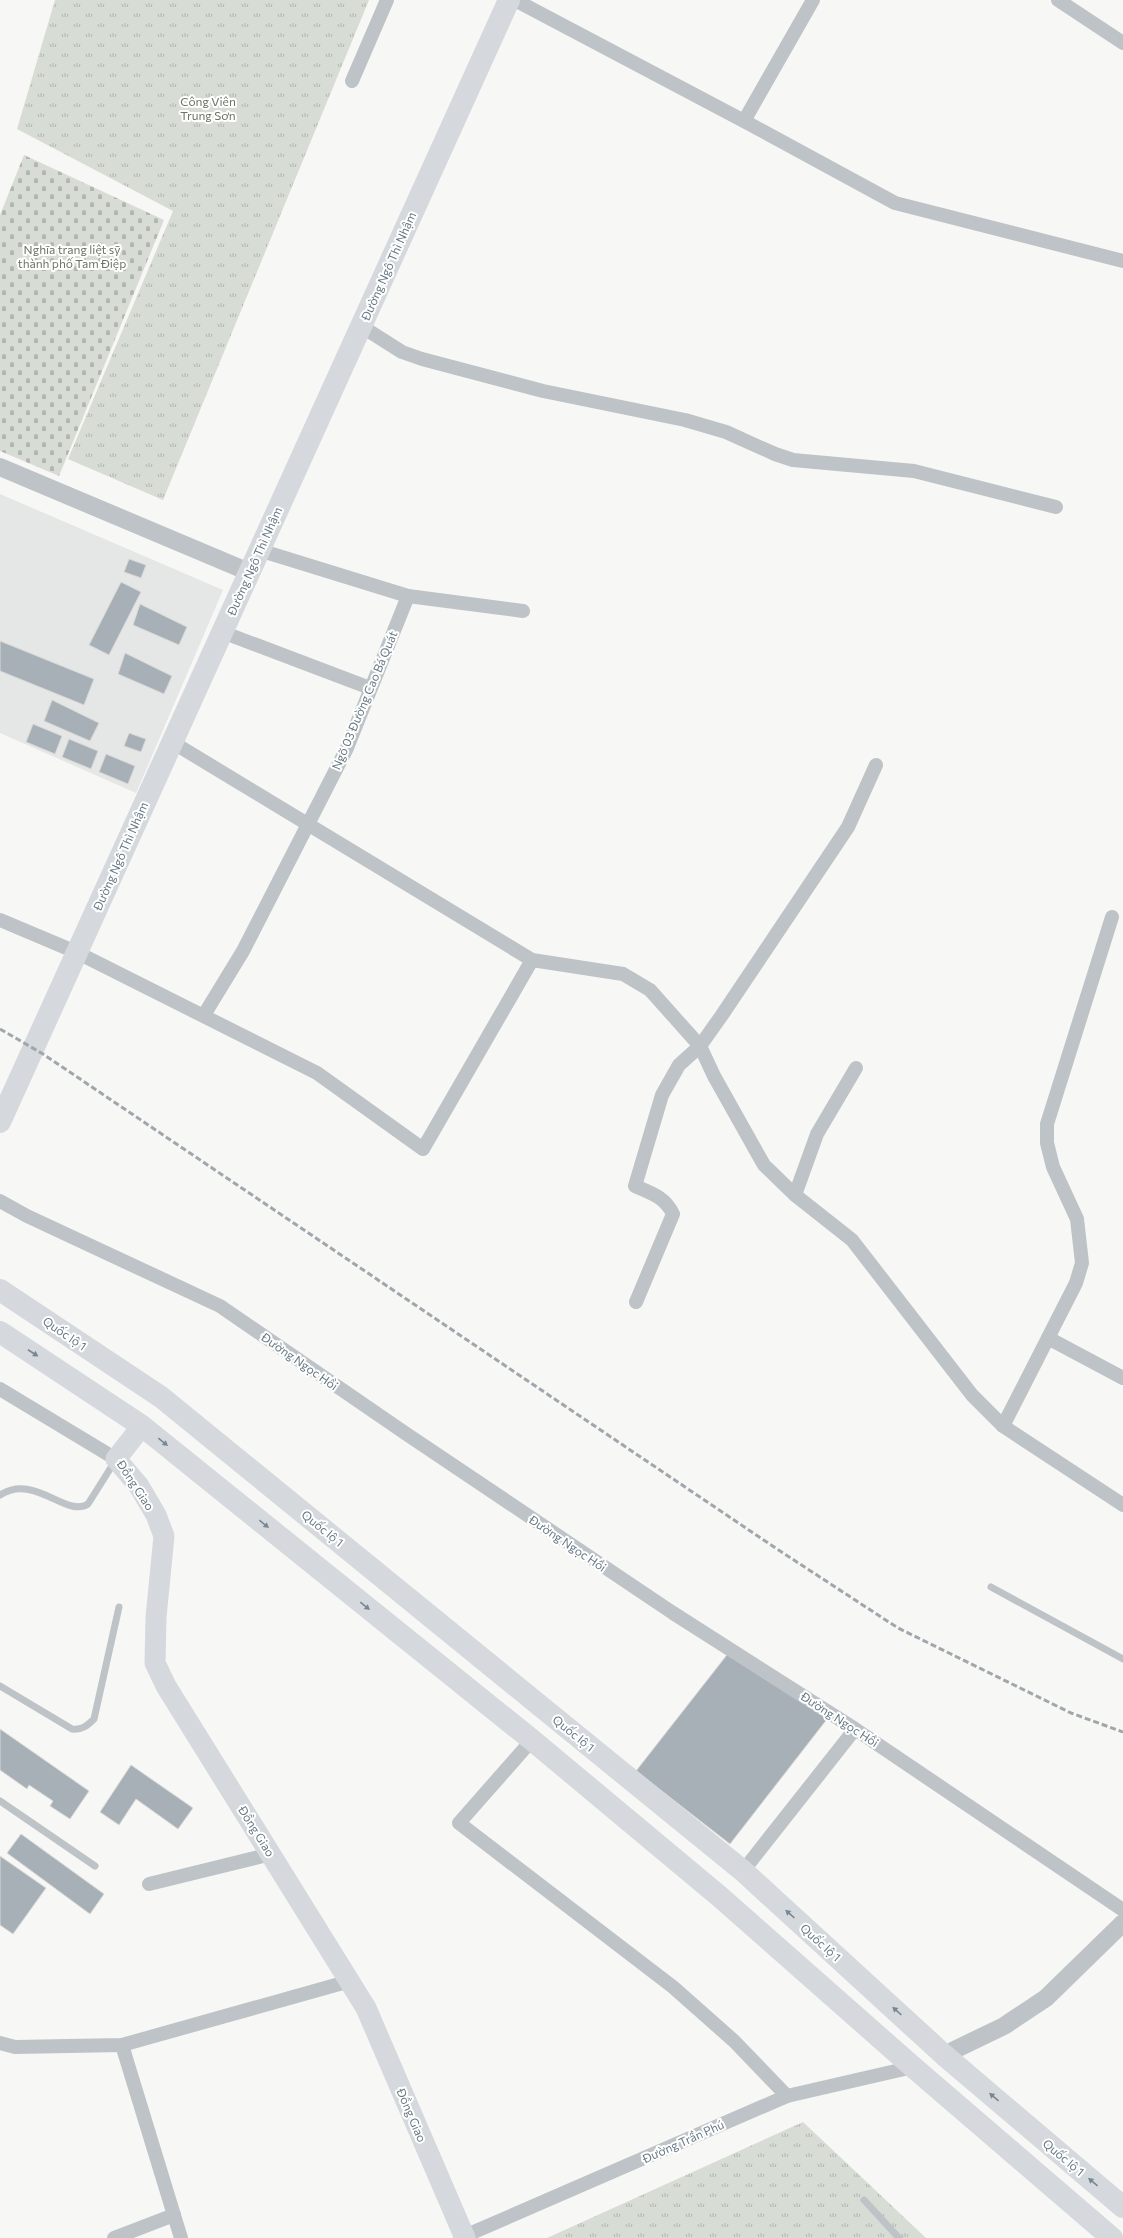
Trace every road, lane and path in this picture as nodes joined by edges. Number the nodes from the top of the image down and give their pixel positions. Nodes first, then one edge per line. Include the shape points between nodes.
1 (387, 0) edge
2 (509, 0) edge
3 (515, 0) edge
4 (812, 0) edge
5 (1058, 0) edge
6 (1123, 43) edge
7 (352, 81) dead end
8 (744, 121) junction
9 (1123, 261) edge
10 (361, 326) junction
11 (0, 467) edge
12 (1056, 507) dead end
13 (259, 550) junction
14 (249, 572) junction
15 (408, 596) junction
16 (523, 611) dead end
17 (222, 632) junction
18 (370, 688) junction
19 (172, 742) junction
20 (876, 765) dead end
21 (307, 824) junction
22 (1112, 917) dead end
23 (0, 920) edge
24 (76, 952) junction
25 (532, 960) junction
26 (204, 1015) junction
27 (700, 1046) junction
28 (856, 1068) dead end
29 (0, 1122) edge
30 (795, 1195) junction
31 (0, 1201) edge
32 (0, 1290) edge
33 (636, 1302) dead end
34 (0, 1332) edge
35 (1048, 1338) junction
36 (1123, 1378) edge
37 (0, 1388) edge
38 (142, 1426) junction
39 (1003, 1426) junction
40 (116, 1459) junction
41 (0, 1495) edge
42 (1123, 1505) edge
43 (991, 1587) dead end
44 (119, 1607) dead end
45 (1123, 1658) edge
46 (0, 1686) edge
47 (855, 1728) junction
48 (532, 1740) junction
49 (0, 1801) edge
50 (271, 1854) junction
51 (95, 1866) dead end
52 (743, 1871) junction
53 (149, 1884) dead end
54 (1123, 1910) edge
55 (1123, 1923) edge
56 (350, 1981) junction
57 (0, 2043) edge
58 (122, 2045) junction
59 (944, 2055) junction
60 (913, 2067) junction
61 (787, 2096) junction
62 (864, 2200) dead end
63 (1123, 2207) edge
64 (174, 2214) junction
65 (463, 2237) edge
66 (114, 2238) edge
67 (181, 2238) edge
68 (899, 2238) edge
69 (1112, 2238) edge

1 - 7 street
2 - 10 main road, Đường Ngô Thì Nhậm
3 - 8 street
4 - 8 street
5 - 6 street
8 - 9 street via 895,203
10 - 12 street via 402,352 422,359 543,391 685,420 726,432 793,460 914,472
10 - 13 main road, Đường Ngô Thì Nhậm
11 - 14 street
13 - 14 main road, Đường Ngô Thì Nhậm
13 - 15 street
14 - 17 main road, Đường Ngô Thì Nhậm
15 - 16 street
15 - 18 street, Ngõ 03 Đường Cao Bá Quát
17 - 18 street
17 - 19 main road, Đường Ngô Thì Nhậm
18 - 21 street, Ngõ 03 Đường Cao Bá Quát via 347,748
19 - 21 street
19 - 24 main road, Đường Ngô Thì Nhậm
20 - 27 street via 848,827
21 - 25 street
21 - 26 street, Ngõ 03 Đường Cao Bá Quát via 243,951
22 - 35 street via 1047,1124 1047,1143 1053,1167 1077,1219 1082,1263 1076,1283
23 - 24 street
24 - 26 street
24 - 29 main road, Đường Ngô Thì Nhậm
25 - 26 street via 423,1149 317,1073
25 - 27 street via 623,974 650,990
27 - 30 street via 764,1165
27 - 33 street via 679,1065 662,1095 634,1186 662,1198 668,1203 673,1214
28 - 30 street via 817,1134
30 - 39 street via 852,1240 972,1395
31 - 47 street, Đường Ngọc Hồi via 220,1306 673,1613
32 - 52 main road, Quốc lộ 1 via 161,1397
34 -> 38 main road
35 - 36 street
35 - 39 street
37 - 40 street
38 - 40 main road, Đồng Giao
38 -> 48 main road
39 - 42 street
40 - 41 lane via 88,1504 82,1508 24,1488 8,1490
40 - 50 main road, Đồng Giao via 139,1486 156,1515 164,1536 156,1617 155,1663 166,1686
43 - 45 lane
44 - 46 lane via 94,1719 87,1725 79,1730 72,1729
47 - 52 street
47 - 54 street, Đường Ngọc Hồi
48 - 60 main road via 719,1896
48 - 61 street via 460,1823 672,1987 734,2041
49 - 51 lane
50 - 53 street
50 - 56 main road, Đồng Giao
59 -> 52 main road, Quốc lộ 1
55 - 59 street via 1046,1998 1004,2026
56 - 58 street
56 - 65 main road, Đồng Giao via 366,2008
57 - 58 street via 15,2047
58 - 64 street
59 - 60 main road
63 -> 59 main road, Quốc lộ 1
60 - 61 street, Đường Trần Phú
60 - 69 main road
61 - 65 street, Đường Trần Phú
62 - 68 lane
64 - 66 street
64 - 67 street

